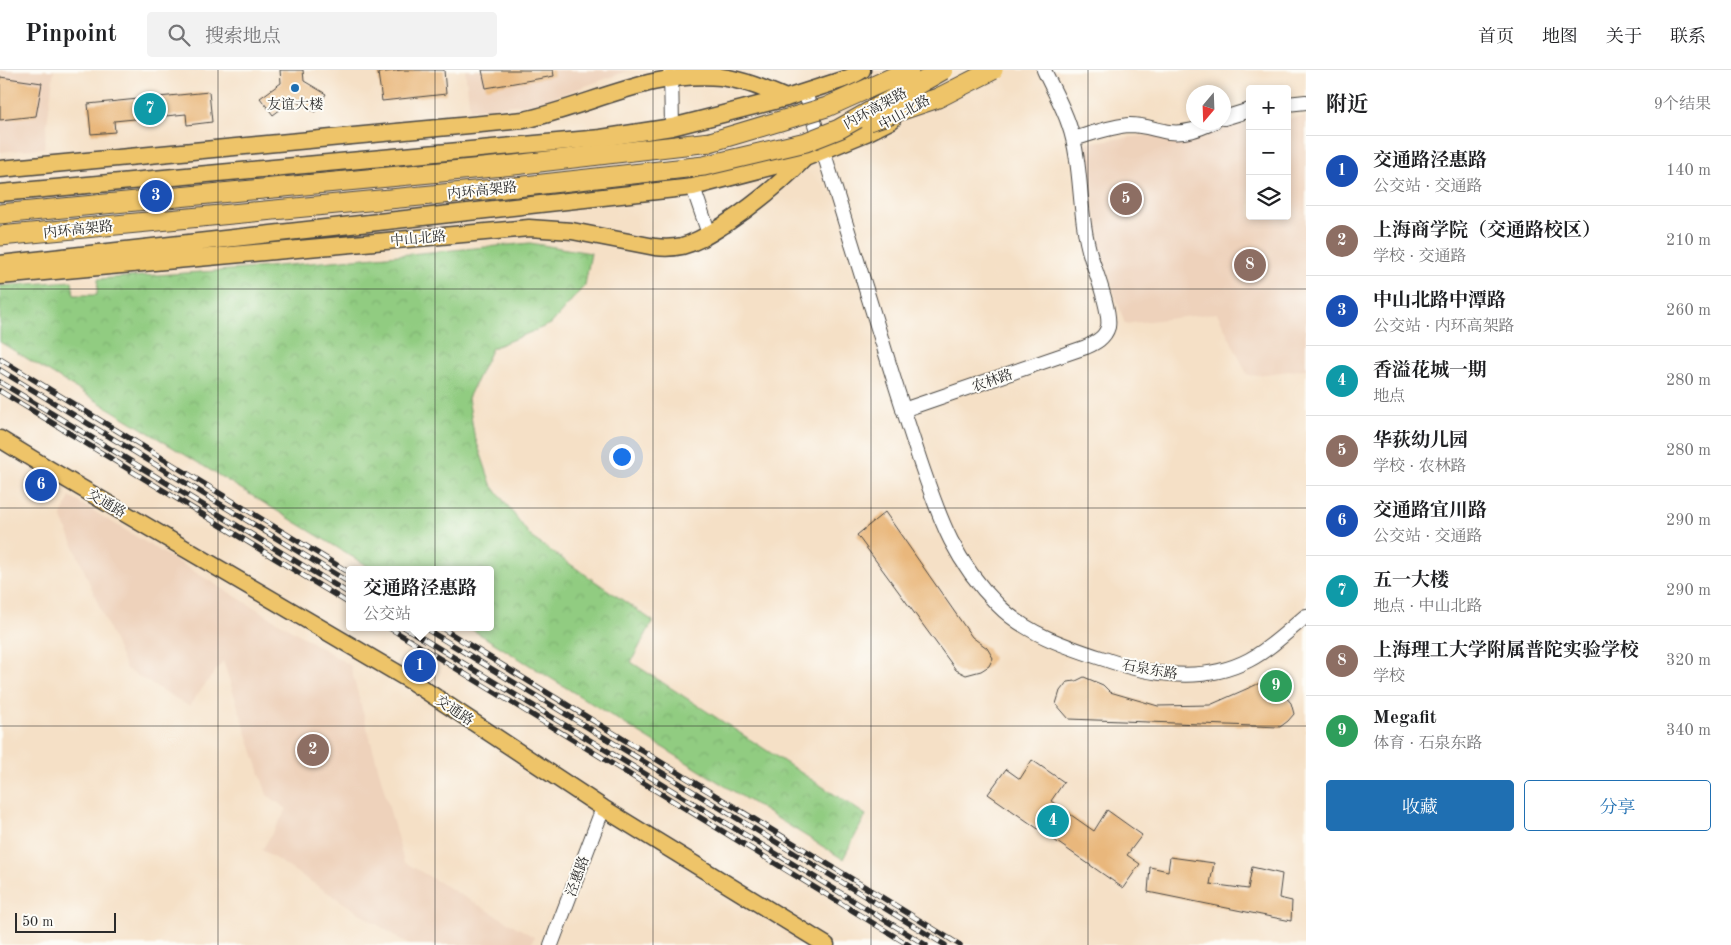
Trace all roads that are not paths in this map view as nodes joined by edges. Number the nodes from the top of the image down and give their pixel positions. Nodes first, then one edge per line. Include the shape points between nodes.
1 (862, 70) edge
2 (908, 70) edge
3 (943, 70) edge
4 (971, 70) edge
5 (994, 70) edge
6 (1044, 70) edge
7 (671, 74) edge
8 (805, 92) junction
9 (786, 98) junction
10 (1306, 102) edge
11 (1291, 104) edge
12 (1246, 111) edge
13 (1231, 116) edge
14 (672, 127) junction
15 (1195, 130) edge
16 (1073, 139) junction
17 (806, 150) junction
18 (824, 150) junction
19 (0, 169) edge
20 (693, 187) junction
21 (0, 193) edge
22 (0, 214) edge
23 (709, 234) junction
24 (0, 236) edge
25 (0, 264) edge
26 (0, 276) edge
27 (903, 410) junction
28 (0, 439) edge
29 (1306, 616) edge
30 (603, 808) junction
31 (551, 945) edge
32 (826, 945) edge

1 - 8 main road via 851,77
2 - 22 highway, 内环高架路, bridge via 827,107 710,142 504,166
3 - 17 highway, 内环高架路, bridge
4 - 18 main road, 中山北路 via 920,104 866,133
5 - 17 highway, bridge via 938,98
6 - 16 street, 农林路
7 - 9 main road via 721,77 762,87
7 - 14 street
7 - 19 main road via 546,116 524,120
8 - 9 main road
8 - 18 street
9 - 14 main road
10 - 11 street
12 - 13 street
14 - 21 main road via 601,138
15 - 16 street via 1169,132 1128,125
16 - 27 street, 农林路 via 1090,255 1108,318 1104,335 1086,347
17 - 18 main road, 中山北路
17 - 20 main road, 中山北路
17 - 23 main road, 中山北路 via 781,183
17 - 24 highway, 内环高架路, bridge via 704,166 516,187
18 - 27 street
20 - 23 street
20 - 25 main road, 中山北路
23 - 26 main road, 中山北路 via 695,242 669,248 572,231 529,228
27 - 29 street, 石泉东路 via 941,520 962,563 999,607 1025,626 1069,647 1140,670 1181,676 1234,667 1250,660
28 - 30 main road, 交通路 via 411,681
30 - 31 street, 泾惠路
30 - 32 main road, 交通路

